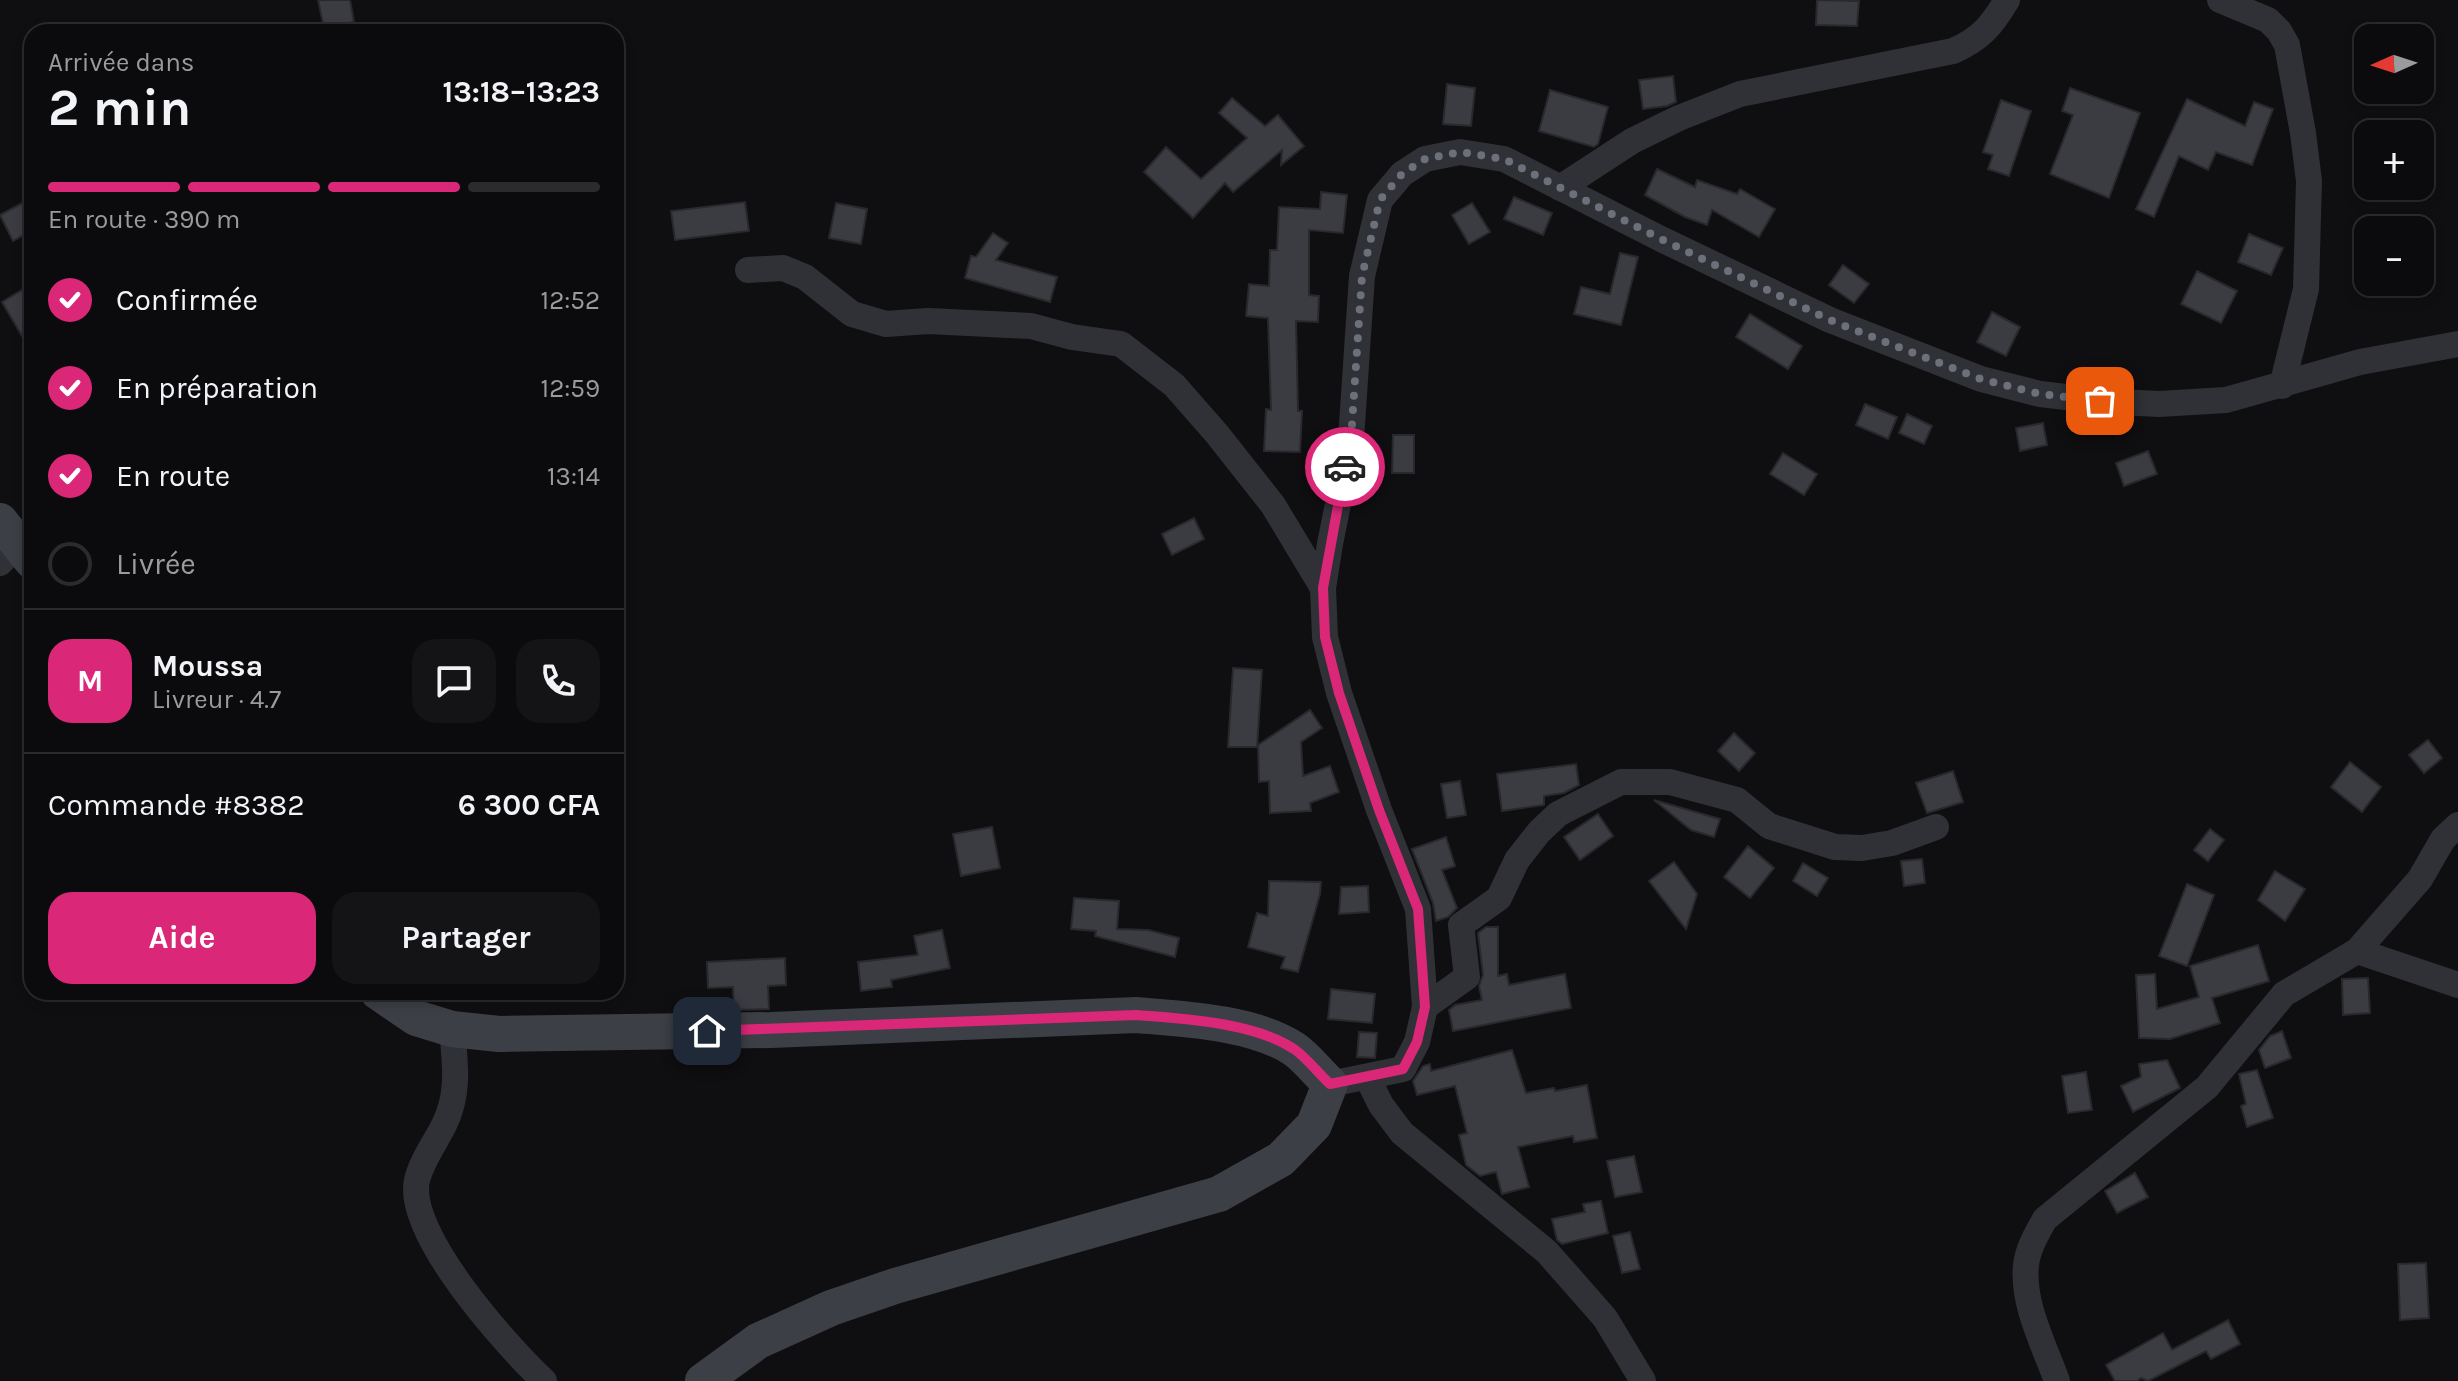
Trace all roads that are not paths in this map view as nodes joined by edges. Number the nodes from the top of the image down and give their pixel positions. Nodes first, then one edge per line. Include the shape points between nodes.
1 (2007, 0) edge
2 (2220, 0) edge
3 (1560, 188) junction
4 (748, 270) dead end
5 (2458, 344) edge
6 (2282, 386) junction
7 (1323, 588) junction
8 (2458, 825) edge
9 (1936, 827) dead end
10 (2357, 951) junction
11 (2458, 985) edge
12 (390, 1000) edge
13 (1425, 1007) junction
14 (452, 1029) junction
15 (1367, 1077) junction
16 (1330, 1084) junction
17 (544, 1381) edge
18 (703, 1381) edge
19 (1643, 1381) edge
20 (2057, 1381) edge

1 - 3 street via 1975,42 1953,51 1740,94 1632,141
2 - 6 street via 2268,20 2279,31 2287,45 2303,133 2309,181 2306,289
3 - 6 street via 1830,320 1981,379 2040,394 2159,404 2226,400
3 - 7 street via 1504,159 1460,152 1425,159 1402,174 1380,200 1362,276 1351,439
4 - 7 street via 783,268 805,277 852,314 886,324 1031,326 1121,344 1174,385 1217,434 1273,505
5 - 6 street via 2360,362
7 - 13 street via 1325,637 1339,693 1418,909
8 - 10 street via 2443,839 2420,879
9 - 13 street via 1892,843 1835,847 1769,826 1737,800 1670,782 1621,782 1558,814 1539,832 1517,860 1499,898 1461,925 1467,977
10 - 11 street
10 - 20 street via 2284,994 2207,1087 2045,1219 2029,1252 2026,1282
12 - 14 main road via 416,1018
13 - 15 street via 1417,1042 1403,1069
14 - 16 main road via 499,1034 771,1030 1136,1015 1256,1033 1294,1050
14 - 17 street via 456,1092 420,1168 415,1199 421,1220 469,1297
15 - 16 street
15 - 19 street via 1402,1133 1547,1252 1605,1318
16 - 18 main road via 1314,1125 1281,1159 1219,1194 831,1308 758,1341

